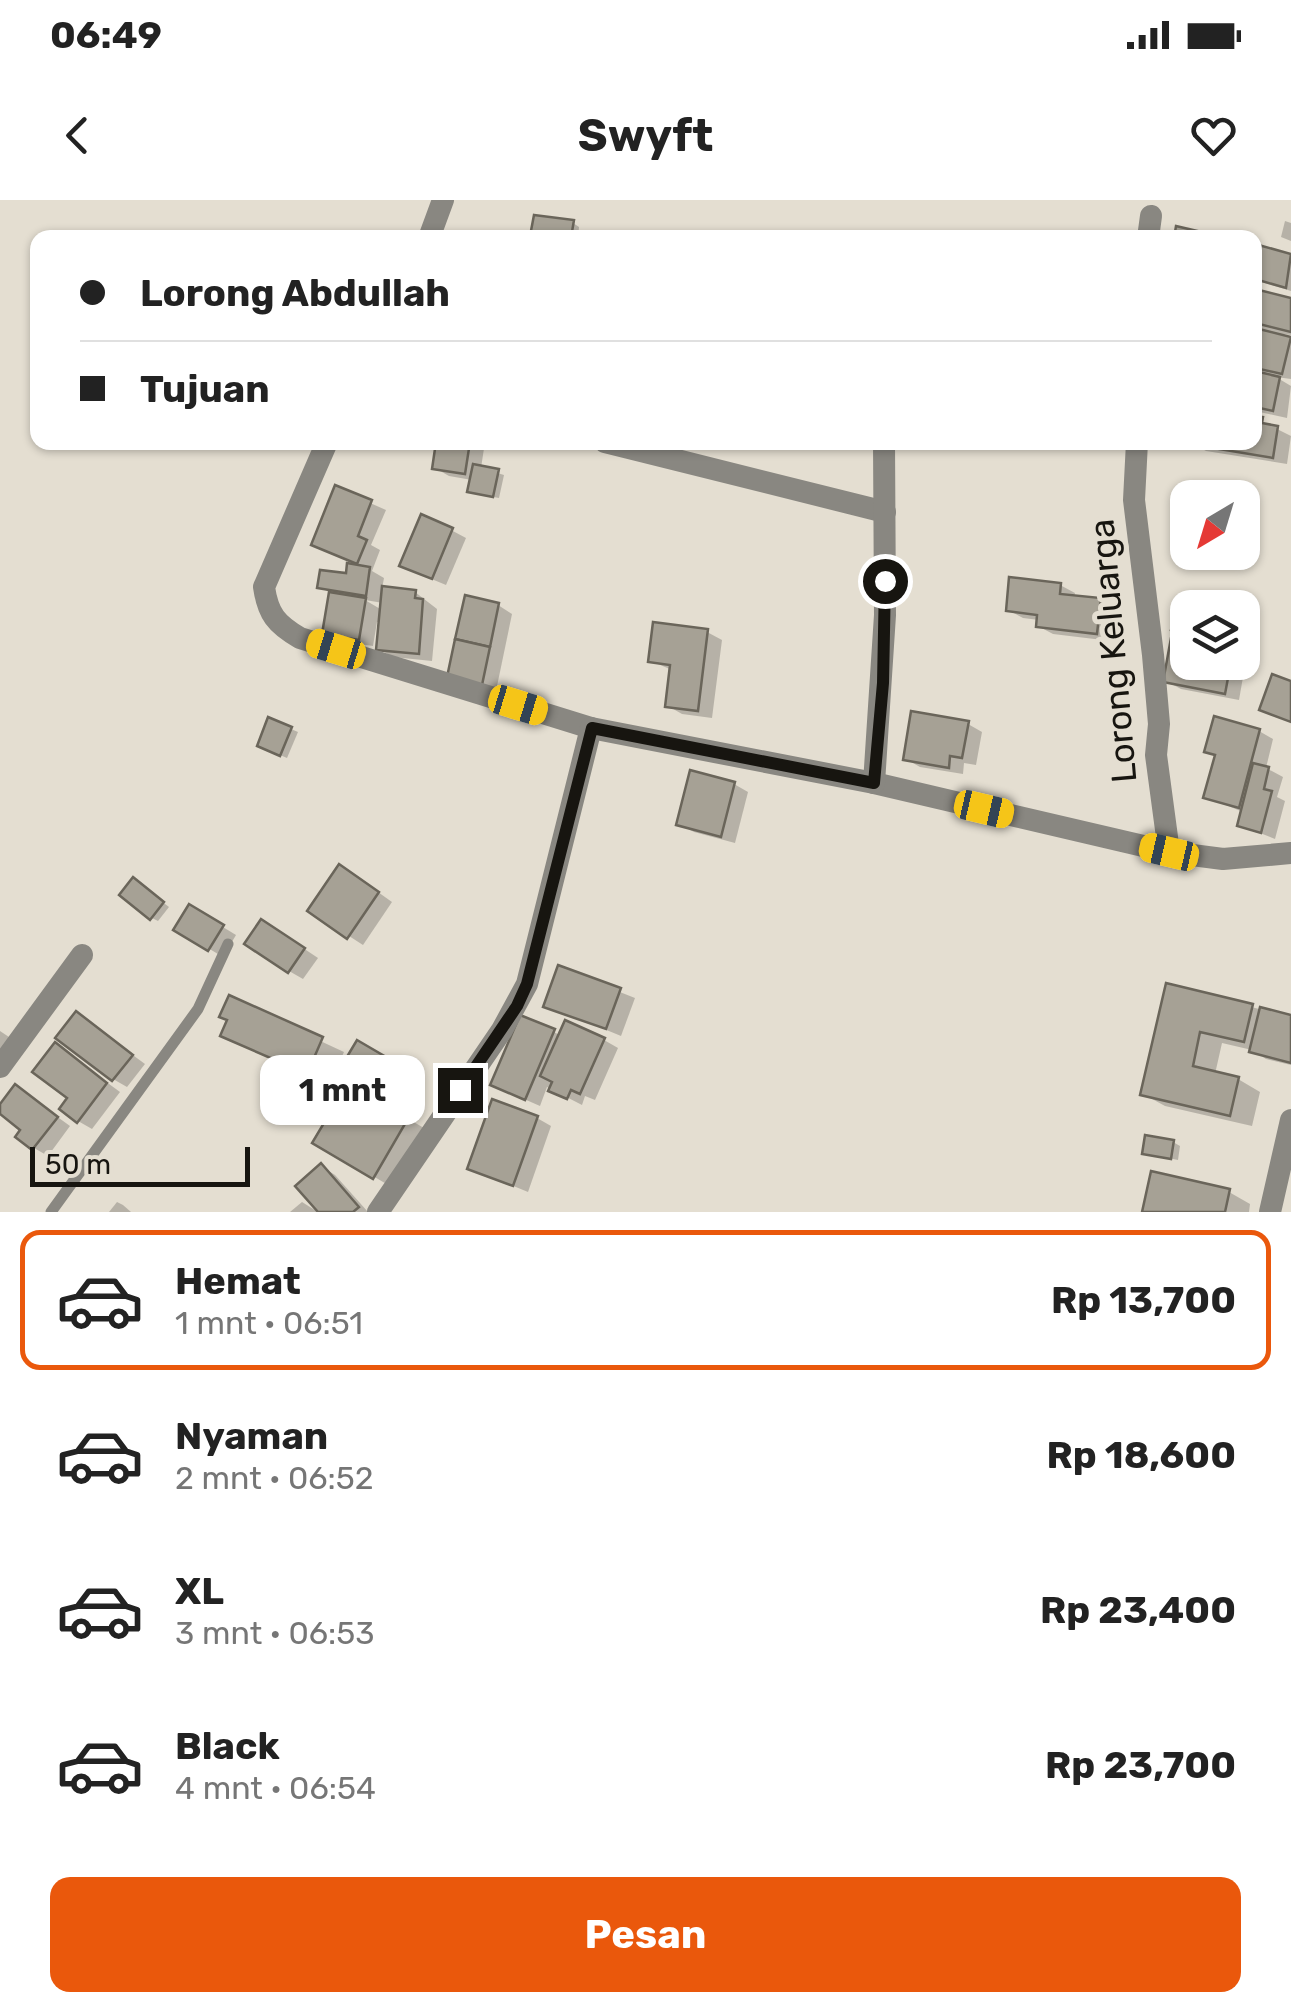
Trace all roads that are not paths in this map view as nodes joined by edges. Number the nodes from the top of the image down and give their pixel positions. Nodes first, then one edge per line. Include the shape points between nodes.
1 (443, 200) edge
2 (432, 230) edge
3 (324, 450) edge
4 (637, 450) edge
5 (884, 450) edge
6 (1136, 450) edge
7 (885, 512) junction
8 (592, 728) junction
9 (874, 783) junction
10 (1169, 852) junction
11 (1291, 853) edge
12 (228, 944) dead end
13 (82, 955) dead end
14 (0, 1067) edge
15 (1291, 1120) edge
16 (51, 1212) edge
17 (378, 1212) edge
18 (1270, 1212) edge

1 - 2 street
3 - 8 street via 264,586 274,620 300,638
4 - 7 street
5 - 7 street
6 - 10 street, Lorong Keluarga via 1134,500
7 - 9 street via 884,666
8 - 9 street
8 - 17 street via 522,995
9 - 10 street
10 - 11 street via 1223,859
12 - 16 lane via 198,1010
13 - 14 street
15 - 18 street

